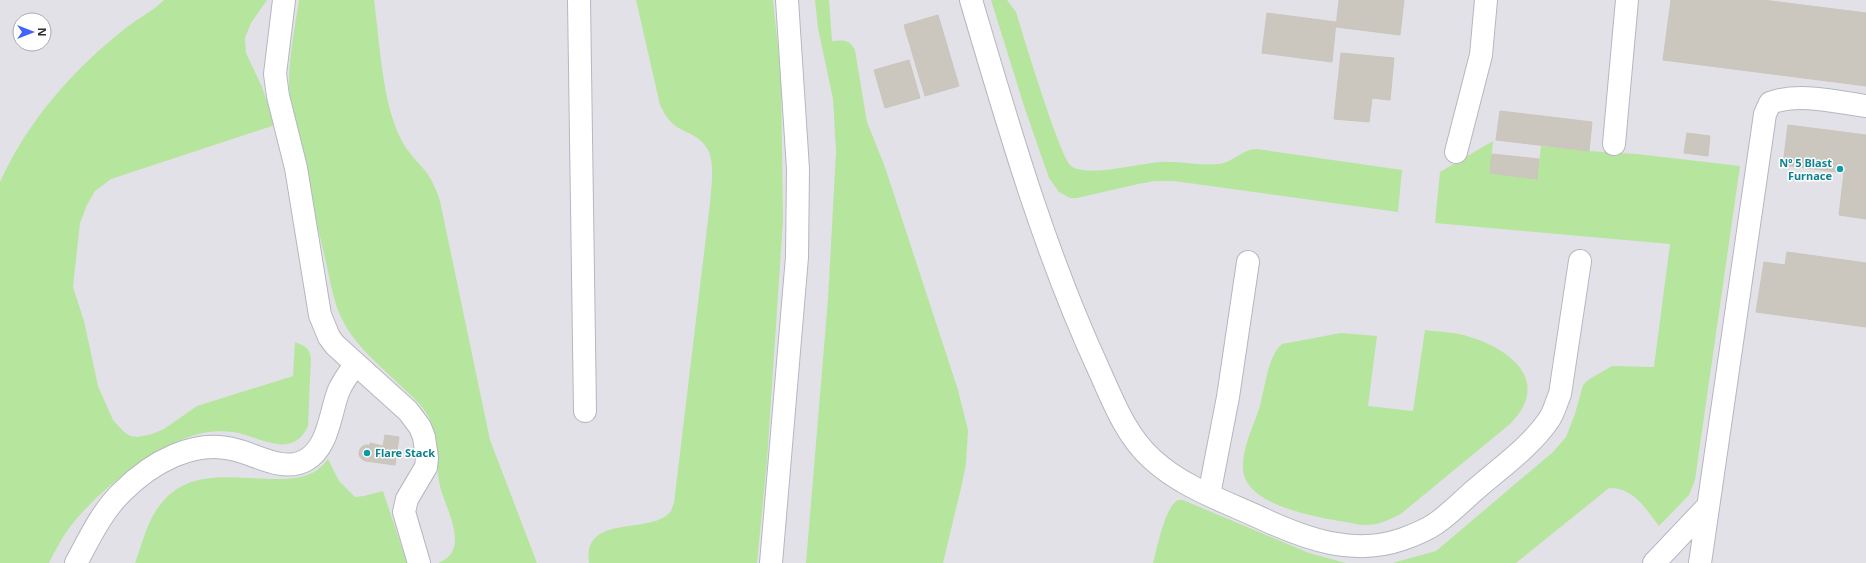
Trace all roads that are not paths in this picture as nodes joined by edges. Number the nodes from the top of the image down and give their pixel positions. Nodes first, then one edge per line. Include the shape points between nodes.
1 (284, 0) edge
2 (579, 0) edge
3 (787, 0) edge
4 (970, 0) edge
5 (1486, 0) edge
6 (1626, 0) edge
7 (1866, 106) edge
8 (1614, 144) dead end
9 (1456, 152) dead end
10 (1580, 261) dead end
11 (1248, 262) dead end
12 (355, 365) junction
13 (585, 411) dead end
14 (1210, 495) junction
15 (1708, 506) junction
16 (76, 563) edge
17 (419, 563) edge
18 (771, 563) edge
19 (1654, 563) edge
20 (1700, 563) edge

1 - 12 lane via 275,74 296,168 314,286 320,315 329,337
2 - 13 lane
3 - 18 lane via 798,169 797,257
4 - 14 lane via 1026,180 1077,321 1116,407 1132,435 1150,458 1174,477
5 - 9 lane via 1481,55
6 - 8 lane
7 - 15 lane via 1809,99 1781,99 1770,103 1765,114
10 - 14 lane via 1563,380 1552,414 1532,439 1436,523 1418,534 1390,544 1348,546 1324,542 1290,531
11 - 14 lane
12 - 16 lane via 339,390 321,444 305,461 277,464 236,450 208,446 166,459 122,492 96,528
12 - 17 lane via 408,411 424,437 428,458 426,467 407,499 404,512
15 - 19 lane
15 - 20 lane

